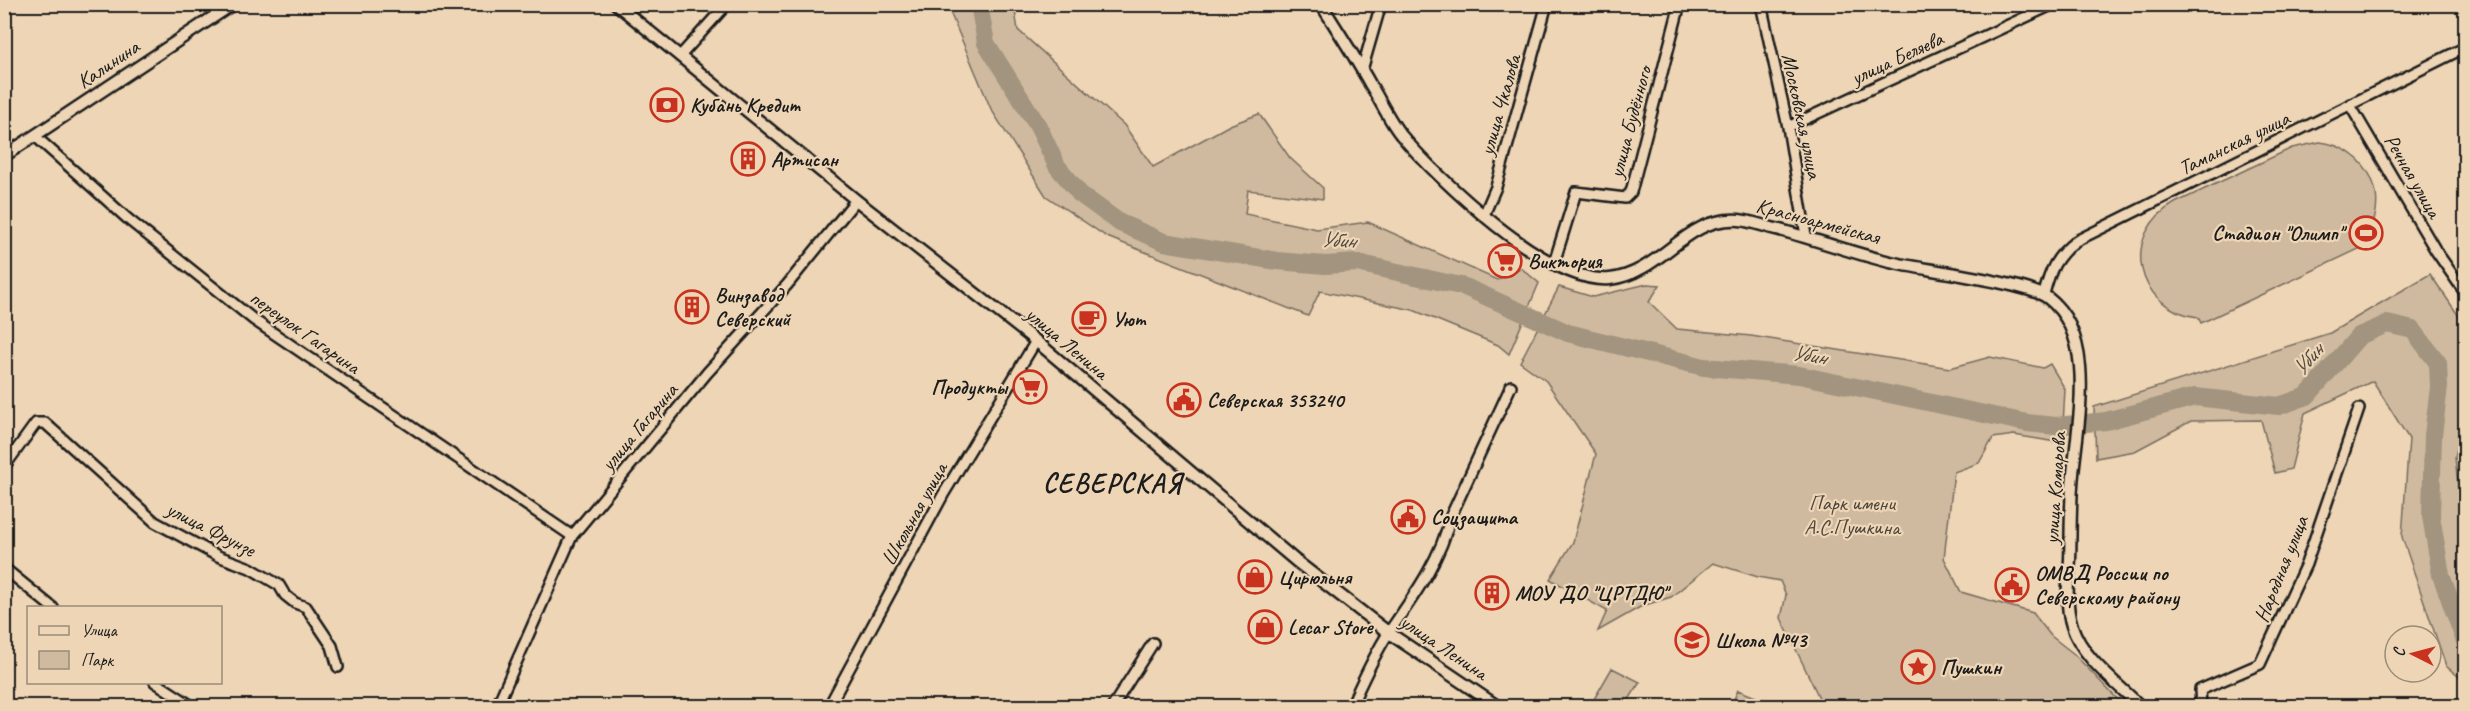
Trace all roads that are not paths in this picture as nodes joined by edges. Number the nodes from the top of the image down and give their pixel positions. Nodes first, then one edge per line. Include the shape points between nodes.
1 (233, 4) edge
2 (616, 4) edge
3 (727, 4) edge
4 (1321, 4) edge
5 (1381, 4) edge
6 (1547, 4) edge
7 (1680, 4) edge
8 (1761, 4) edge
9 (2054, 4) edge
10 (2466, 47) edge
11 (681, 55) junction
12 (1362, 70) junction
13 (2350, 105) junction
14 (1788, 127) junction
15 (35, 136) junction
16 (4, 156) edge
17 (856, 200) junction
18 (1484, 215) junction
19 (1806, 236) junction
20 (1554, 263) junction
21 (2044, 294) junction
22 (2466, 294) edge
23 (1036, 341) junction
24 (1511, 386) dead end
25 (2359, 409) dead end
26 (4, 467) edge
27 (572, 536) junction
28 (4, 568) edge
29 (51, 606) edge
30 (1389, 633) junction
31 (1154, 643) dead end
32 (338, 667) dead end
33 (158, 684) edge
34 (192, 706) edge
35 (497, 706) edge
36 (829, 706) edge
37 (1113, 706) edge
38 (1351, 706) edge
39 (1497, 706) edge
40 (2140, 706) edge
41 (2201, 706) edge

1 - 15 street, Калинина
2 - 11 street, улица Ленина
3 - 11 street
4 - 12 street, Красноармейская
5 - 12 street
6 - 18 street, улица Чкалова via 1496,187
7 - 20 street, улица Будённого via 1631,192 1625,198 1576,192
8 - 14 street, Московская улица
9 - 14 street, улица Беляева
10 - 13 street, Таманская улица
11 - 17 street, улица Ленина
12 - 18 street, Красноармейская via 1400,133 1452,189
13 - 21 street, Таманская улица via 2076,241 2061,252 2052,266
13 - 22 street, Речная улица via 2436,251
14 - 19 street, Московская улица
15 - 16 street, Калинина
15 - 27 street, переулок Гагарина via 129,220 254,320
17 - 23 street, улица Ленина
17 - 27 street, улица Гагарина
18 - 20 street, Красноармейская via 1537,255
19 - 20 street, Красноармейская via 1740,220 1715,222 1699,228 1645,269 1632,274 1605,279 1572,272
19 - 21 street, Красноармейская via 1893,263
21 - 40 street, улица Комарова via 2067,317 2077,346 2081,409 2073,473 2068,581 2073,628 2089,655
23 - 30 street, улица Ленина via 1296,561
23 - 36 street, Школьная улица via 944,495
24 - 30 street via 1450,518 1447,534 1408,607
25 - 41 street, Народная улица via 2306,564 2260,664 2200,690
26 - 32 street, улица Фрунзе via 29,430 36,423 45,423 155,522 218,556 250,568 279,585 295,603 306,607 332,646
27 - 35 street, улица Гагарина
28 - 29 street
30 - 38 street
30 - 39 street, улица Ленина
31 - 37 street
33 - 34 street

